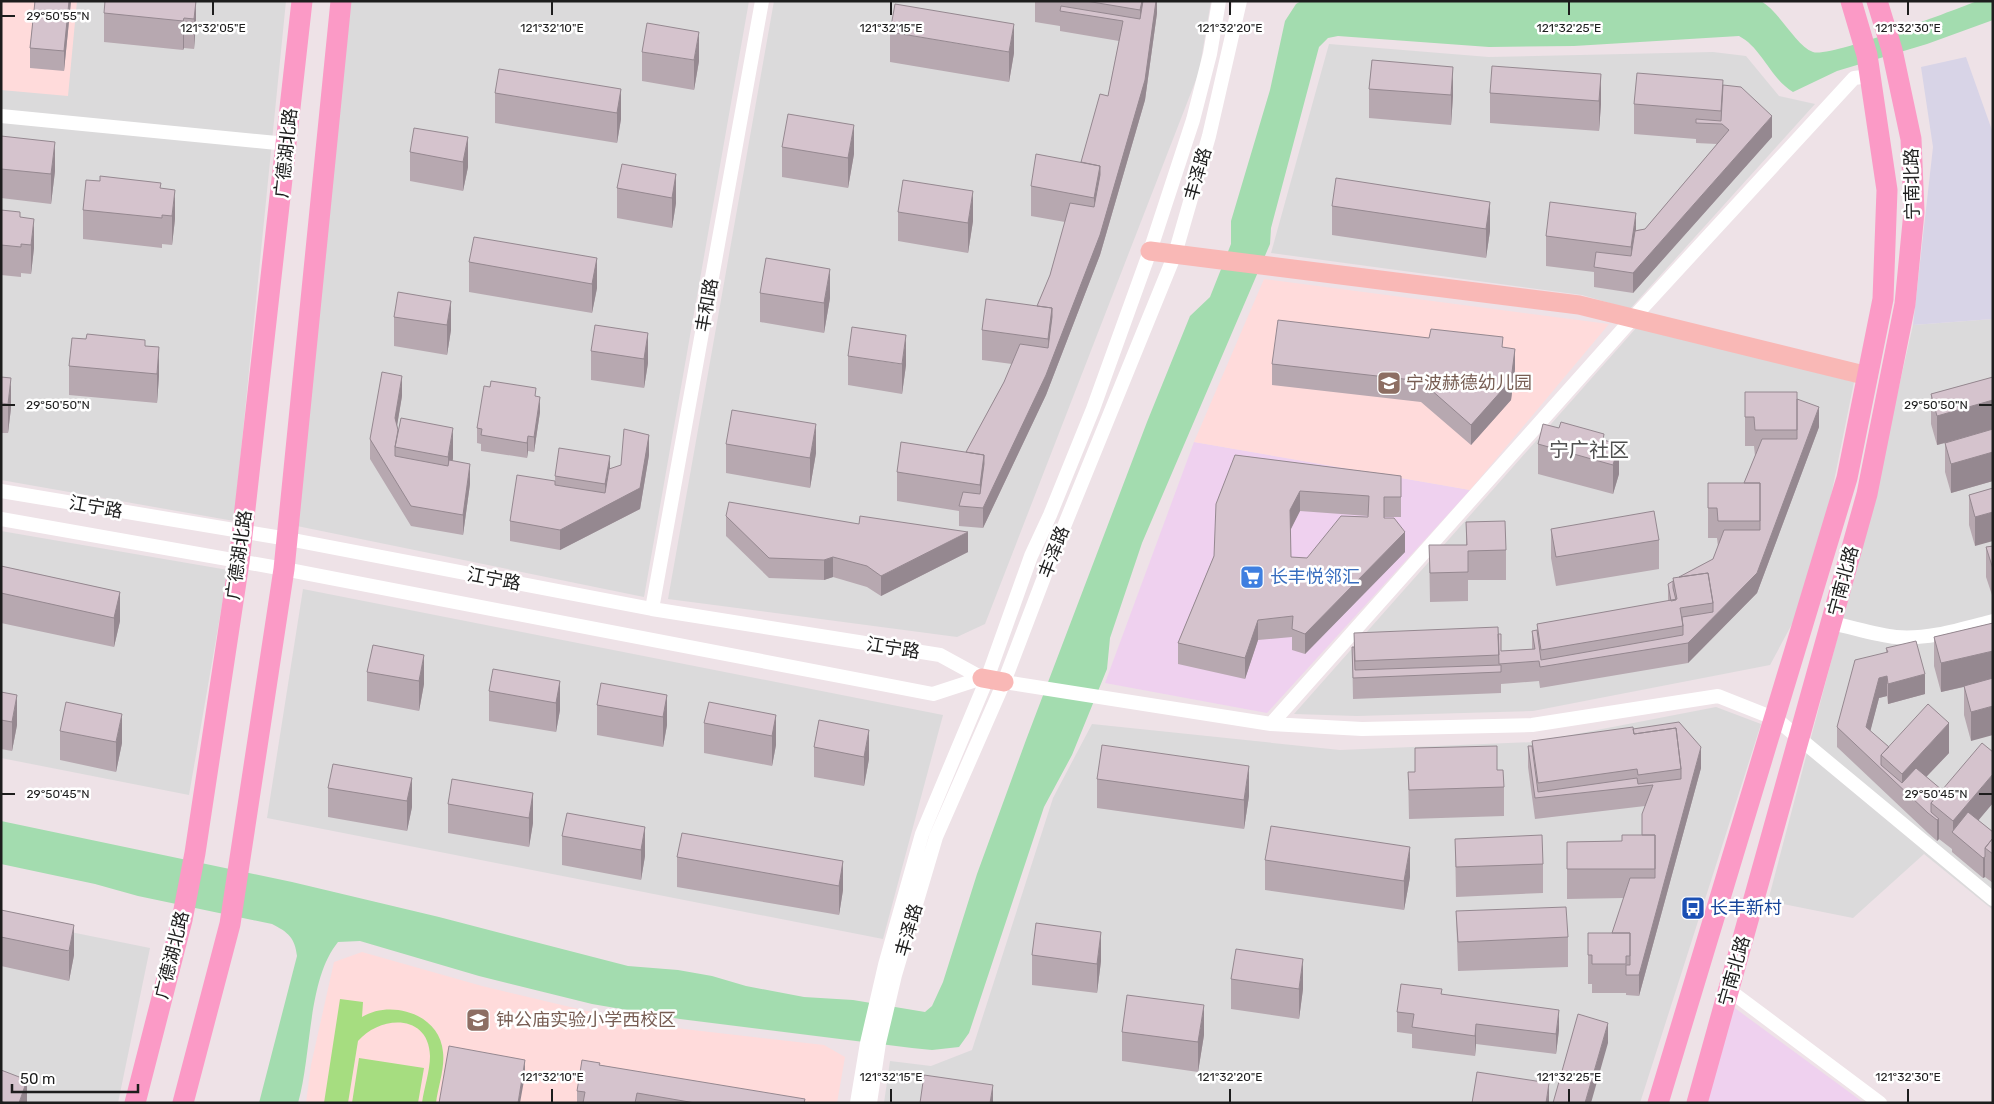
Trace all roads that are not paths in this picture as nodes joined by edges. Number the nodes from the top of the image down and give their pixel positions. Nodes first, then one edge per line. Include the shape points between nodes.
1 (302, 1) edge
2 (341, 1) edge
3 (762, 1) edge
4 (1218, 1) edge
5 (1240, 1) edge
6 (1851, 1) edge
7 (1880, 10) edge
8 (1870, 76) junction
9 (1, 116) edge
10 (287, 144) junction
11 (1150, 251) junction
12 (1175, 254) junction
13 (1633, 318) junction
14 (1868, 376) junction
15 (1, 490) edge
16 (1, 519) edge
17 (243, 533) junction
18 (288, 539) junction
19 (239, 562) junction
20 (284, 569) junction
21 (652, 609) junction
22 (1993, 621) edge
23 (1831, 623) junction
24 (991, 680) junction
25 (1776, 719) junction
26 (1271, 724) junction
27 (1799, 738) junction
28 (1993, 898) edge
29 (1729, 990) junction
30 (873, 1043) junction
31 (135, 1103) edge
32 (183, 1103) edge
33 (857, 1103) edge
34 (870, 1103) edge
35 (1658, 1103) edge
36 (1697, 1103) edge
37 (1880, 1103) edge

1 - 10 main road, 广德湖北路
2 - 18 main road
3 - 21 street, 丰和路
4 - 11 street, 丰泽路 via 1210,54 1193,120
5 - 12 street, 丰泽路 via 1209,136
6 - 8 main road, 宁南北路
7 - 23 main road, 宁南北路 via 1911,139 1914,212 1905,304 1867,494
8 - 13 street via 1854,78
8 - 14 main road, 宁南北路 via 1886,190 1883,299
9 - 10 street
10 - 17 main road, 广德湖北路
11 - 12 street
11 - 24 street, 丰泽路 via 1093,408 1031,556
12 - 13 street via 1579,305
12 - 24 street, 丰泽路 via 1054,551
13 - 14 street
13 - 26 street
14 - 25 main road, 宁南北路 via 1848,478
15 - 17 street, 江宁路
16 - 19 street, 江宁路
17 - 18 street, 江宁路
17 - 19 main road, 广德湖北路
18 - 20 main road
18 - 21 street, 江宁路
19 - 20 street, 江宁路
19 - 31 main road, 广德湖北路 via 195,853 182,920
20 - 24 street, 江宁路 via 933,694
20 - 32 main road via 230,924
21 - 24 street, 江宁路 via 940,655
22 - 23 street via 1910,637 1895,637
23 - 27 main road, 宁南北路
24 - 26 street
24 - 30 street, 丰泽路 via 936,837 891,994
24 - 30 street, 丰泽路 via 922,834 885,965
25 - 26 street via 1718,696 1532,725 1362,729
25 - 27 street
25 - 35 main road, 宁南北路
27 - 28 street
27 - 29 main road, 宁南北路
29 - 36 main road, 宁南北路
29 - 37 street
30 - 33 street, 丰泽路
30 - 34 street, 丰泽路

